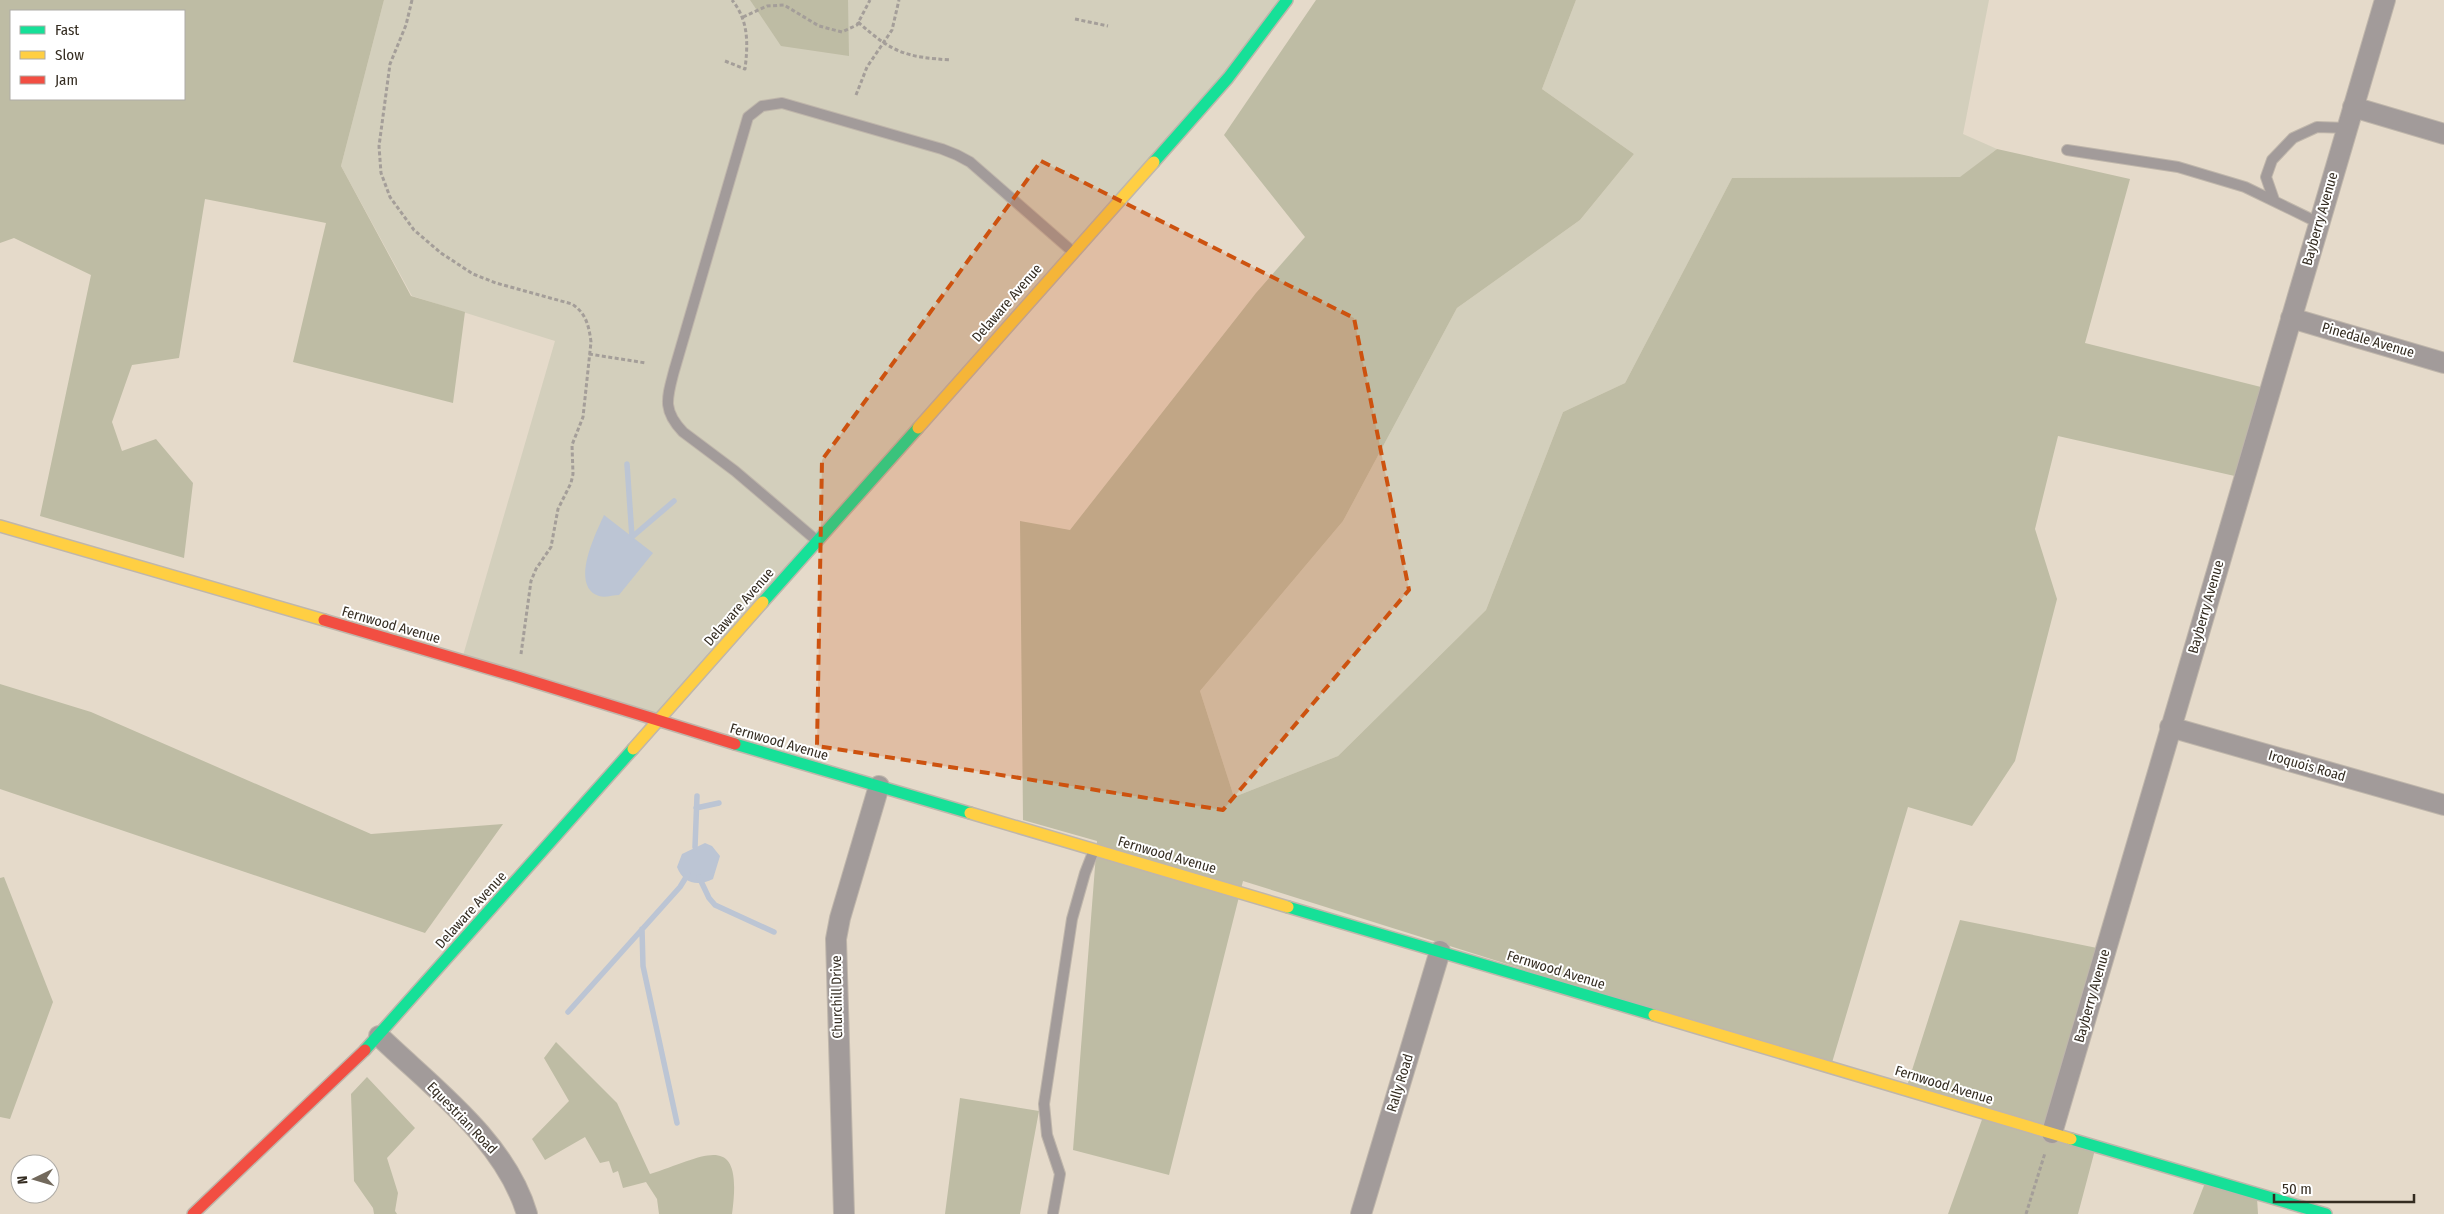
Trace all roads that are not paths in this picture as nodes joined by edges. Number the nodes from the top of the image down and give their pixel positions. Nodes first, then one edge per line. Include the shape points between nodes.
1 (1287, 0) edge
2 (2385, 0) edge
3 (2353, 107) junction
4 (2347, 128) junction
5 (2444, 134) edge
6 (2067, 150) dead end
7 (2274, 200) junction
8 (2319, 223) junction
9 (1073, 252) junction
10 (2291, 318) junction
11 (2444, 363) edge
12 (0, 526) edge
13 (816, 540) junction
14 (658, 722) junction
15 (2170, 727) junction
16 (879, 786) junction
17 (2444, 805) edge
18 (1094, 849) junction
19 (1440, 951) junction
20 (379, 1036) junction
21 (2052, 1133) junction
22 (1054, 1213) edge
23 (193, 1214) edge
24 (527, 1214) edge
25 (844, 1214) edge
26 (1361, 1214) edge
27 (2326, 1214) edge

1 - 9 street, Delaware Avenue via 1228,78
2 - 3 street, Bayberry Avenue
3 - 4 street, Bayberry Avenue
3 - 5 street
4 - 7 lane via 2317,127 2293,138 2272,160 2266,177
4 - 8 street, Bayberry Avenue
6 - 7 lane via 2178,167 2245,187
7 - 8 lane
8 - 10 street, Bayberry Avenue
9 - 13 street, Delaware Avenue
9 - 13 lane via 970,162 950,152 782,103 762,106 748,117 674,371 668,407 683,432 735,471
10 - 11 street, Pinedale Avenue
10 - 15 street, Bayberry Avenue
12 - 14 street, Fernwood Avenue
13 - 14 street, Delaware Avenue
14 - 16 street, Fernwood Avenue
14 - 20 street, Delaware Avenue
15 - 17 street, Iroquois Road
15 - 21 street, Bayberry Avenue
16 - 18 street, Fernwood Avenue
16 - 25 street, Churchill Drive via 836,939
18 - 19 street, Fernwood Avenue
18 - 22 lane via 1072,920 1044,1104 1047,1135 1060,1174
19 - 21 street, Fernwood Avenue
19 - 26 street, Rally Road
20 - 23 street, Delaware Avenue
20 - 24 street, Equestrian Road via 498,1154 520,1193
21 - 27 street, Fernwood Avenue

